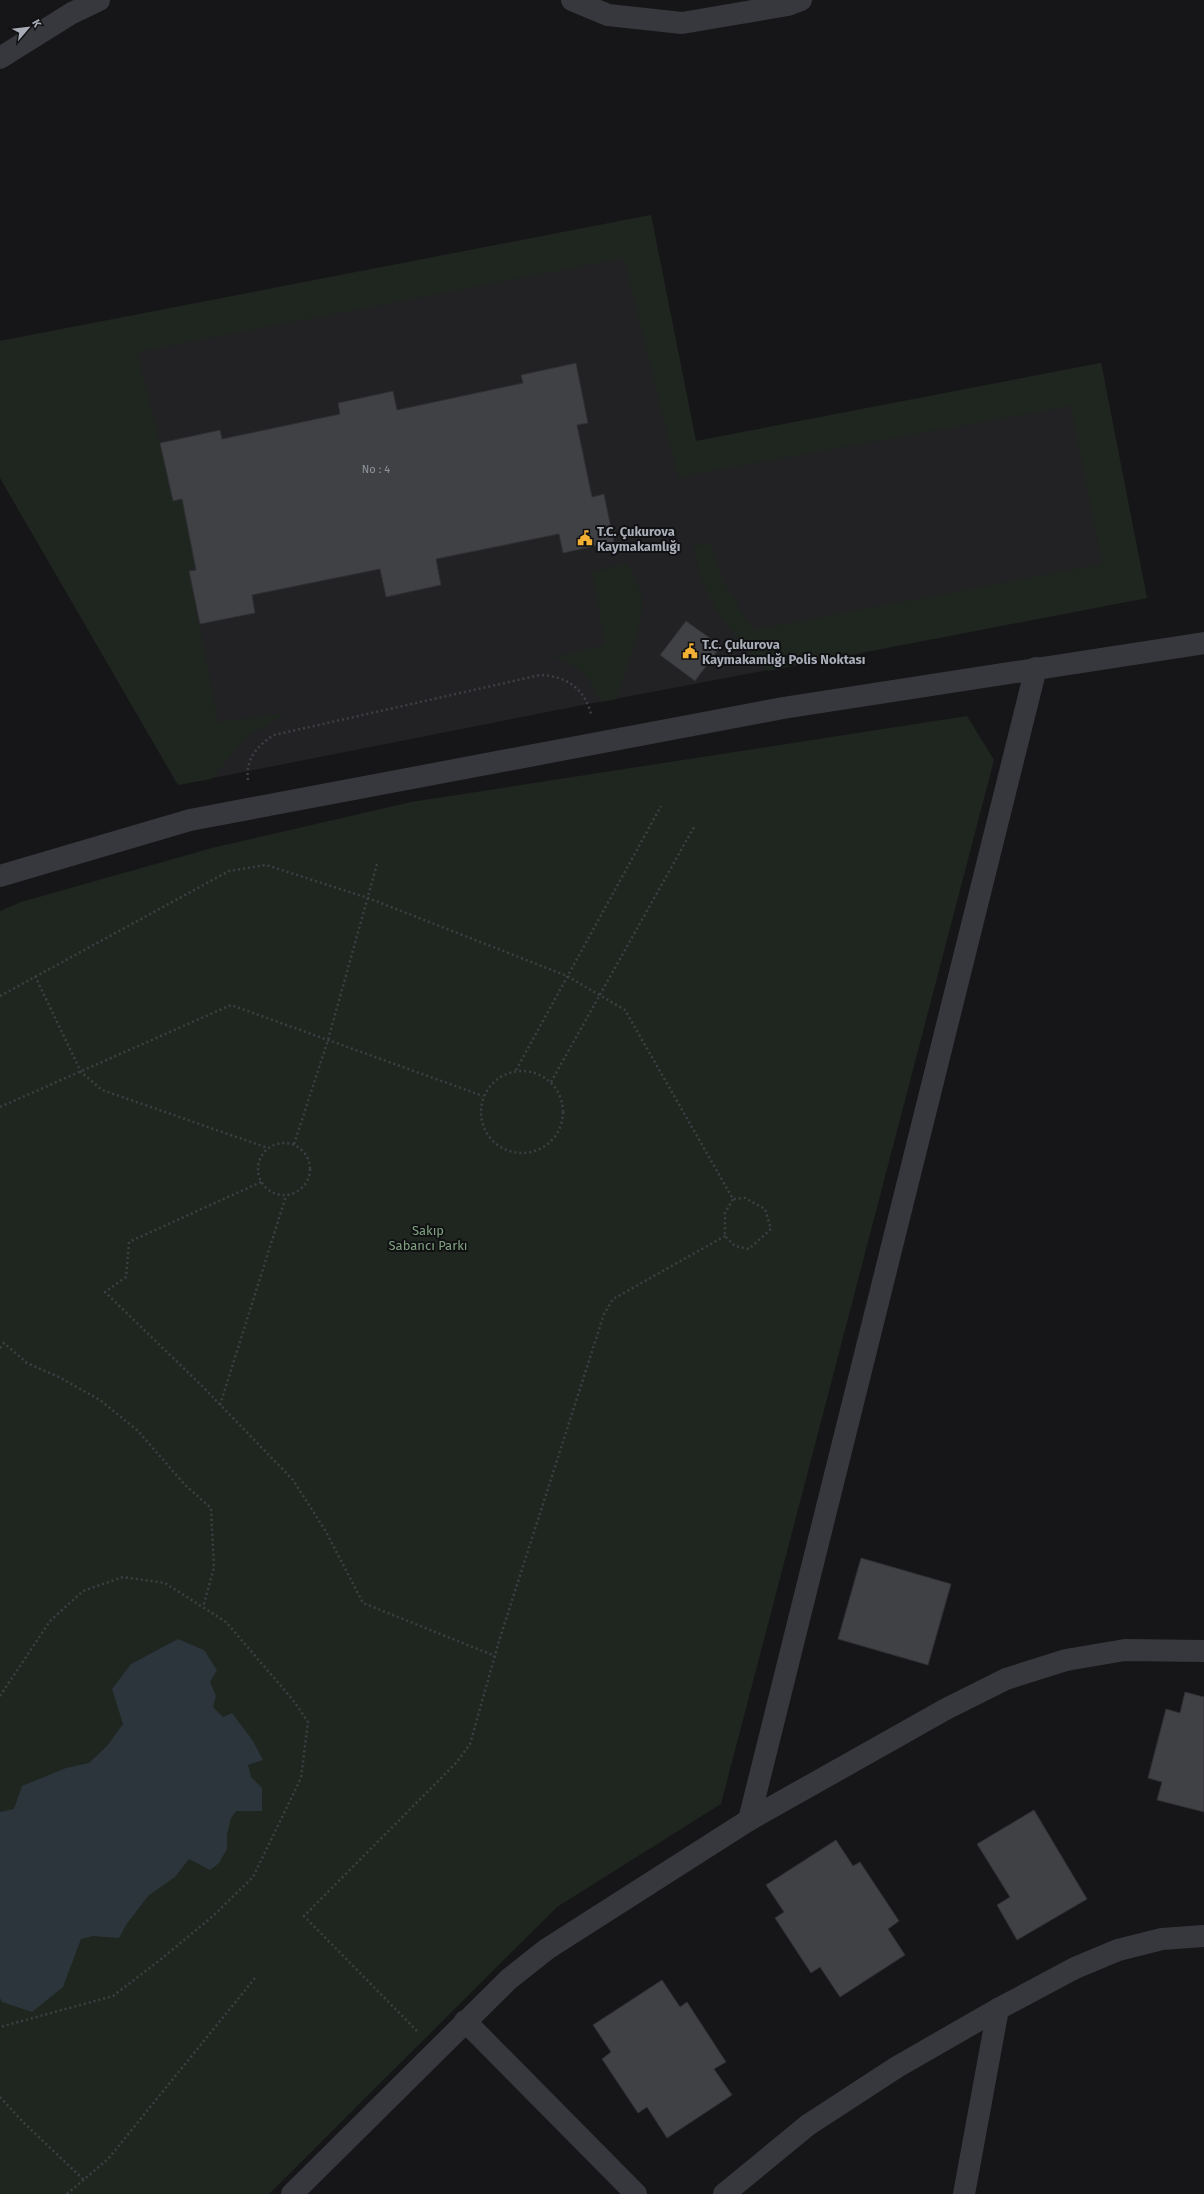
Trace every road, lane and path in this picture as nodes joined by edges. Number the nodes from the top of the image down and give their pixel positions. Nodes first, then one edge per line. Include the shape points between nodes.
1 (99, 0) edge
2 (572, 0) edge
3 (801, 0) edge
4 (68, 6) edge
5 (0, 58) edge
6 (1204, 643) edge
7 (1036, 668) junction
8 (592, 719) dead end
9 (249, 784) dead end
10 (661, 806) dead end
11 (694, 827) dead end
12 (377, 864) dead end
13 (0, 876) edge
14 (368, 898) junction
15 (35, 976) junction
16 (567, 976) junction
17 (601, 994) junction
18 (0, 996) edge
19 (328, 1040) junction
20 (516, 1070) junction
21 (81, 1072) junction
22 (551, 1082) junction
23 (483, 1096) junction
24 (0, 1107) edge
25 (294, 1144) junction
26 (268, 1148) junction
27 (261, 1182) junction
28 (286, 1196) junction
29 (733, 1199) junction
30 (725, 1236) junction
31 (0, 1348) edge
32 (220, 1405) junction
33 (203, 1607) junction
34 (1204, 1651) edge
35 (494, 1656) junction
36 (0, 1696) edge
37 (749, 1820) junction
38 (1204, 1936) edge
39 (255, 1978) dead end
40 (998, 2009) junction
41 (465, 2021) junction
42 (0, 2027) edge
43 (436, 2050) junction
44 (0, 2097) edge
45 (84, 2180) junction
46 (67, 2194) edge
47 (292, 2194) edge
48 (636, 2194) edge
49 (724, 2194) edge
50 (964, 2194) edge

1 - 4 street
2 - 3 street via 608,15 682,23 788,5
4 - 5 street
6 - 7 street
7 - 13 street via 783,708 198,818
7 - 37 street
8 - 9 path via 588,704 580,690 563,678 540,675 274,734 261,743 252,756 247,771
10 - 16 path
11 - 17 path
12 - 14 path
14 - 15 path via 266,865 230,871
14 - 16 path
14 - 19 path
15 - 18 path
15 - 21 path
16 - 17 path
16 - 20 path
17 - 22 path
17 - 29 path via 625,1010
19 - 21 path via 231,1005
19 - 23 path
19 - 25 path
20 - 22 path via 530,1071 544,1076
20 - 23 path via 502,1075 490,1084
21 - 24 path
21 - 26 path via 102,1090
22 - 23 path via 562,1098 564,1113 561,1126 551,1142 534,1152 520,1154 508,1151 487,1135 480,1110
25 - 26 path via 285,1143
25 - 28 path via 307,1155 311,1172 304,1187
26 - 27 path via 259,1160 258,1175
27 - 28 path via 273,1194
27 - 32 path via 129,1242 126,1277 105,1292
28 - 32 path
29 - 30 path via 725,1213
29 - 30 path via 745,1198 765,1209 771,1229 749,1249 735,1246
30 - 35 path via 613,1299 604,1314
31 - 33 path via 4,1343 27,1363 60,1377 100,1400 138,1431 185,1485 211,1508 214,1568
32 - 35 path via 293,1480 325,1530 363,1603
33 - 36 path via 165,1583 124,1577 82,1591 50,1622
33 - 42 path via 226,1622 293,1700 308,1722 301,1778 253,1877 184,1940 113,1996
34 - 37 street via 1125,1650 1066,1660 1006,1679 946,1709
35 - 43 path via 470,1744 457,1762 304,1916
37 - 41 street via 546,1949 509,1979
38 - 40 street via 1162,1939 1118,1950 1075,1968
39 - 45 path via 108,2158
40 - 49 street via 897,2067 808,2125
40 - 50 street
41 - 43 street
41 - 48 street
43 - 47 street
44 - 45 path
45 - 46 path

